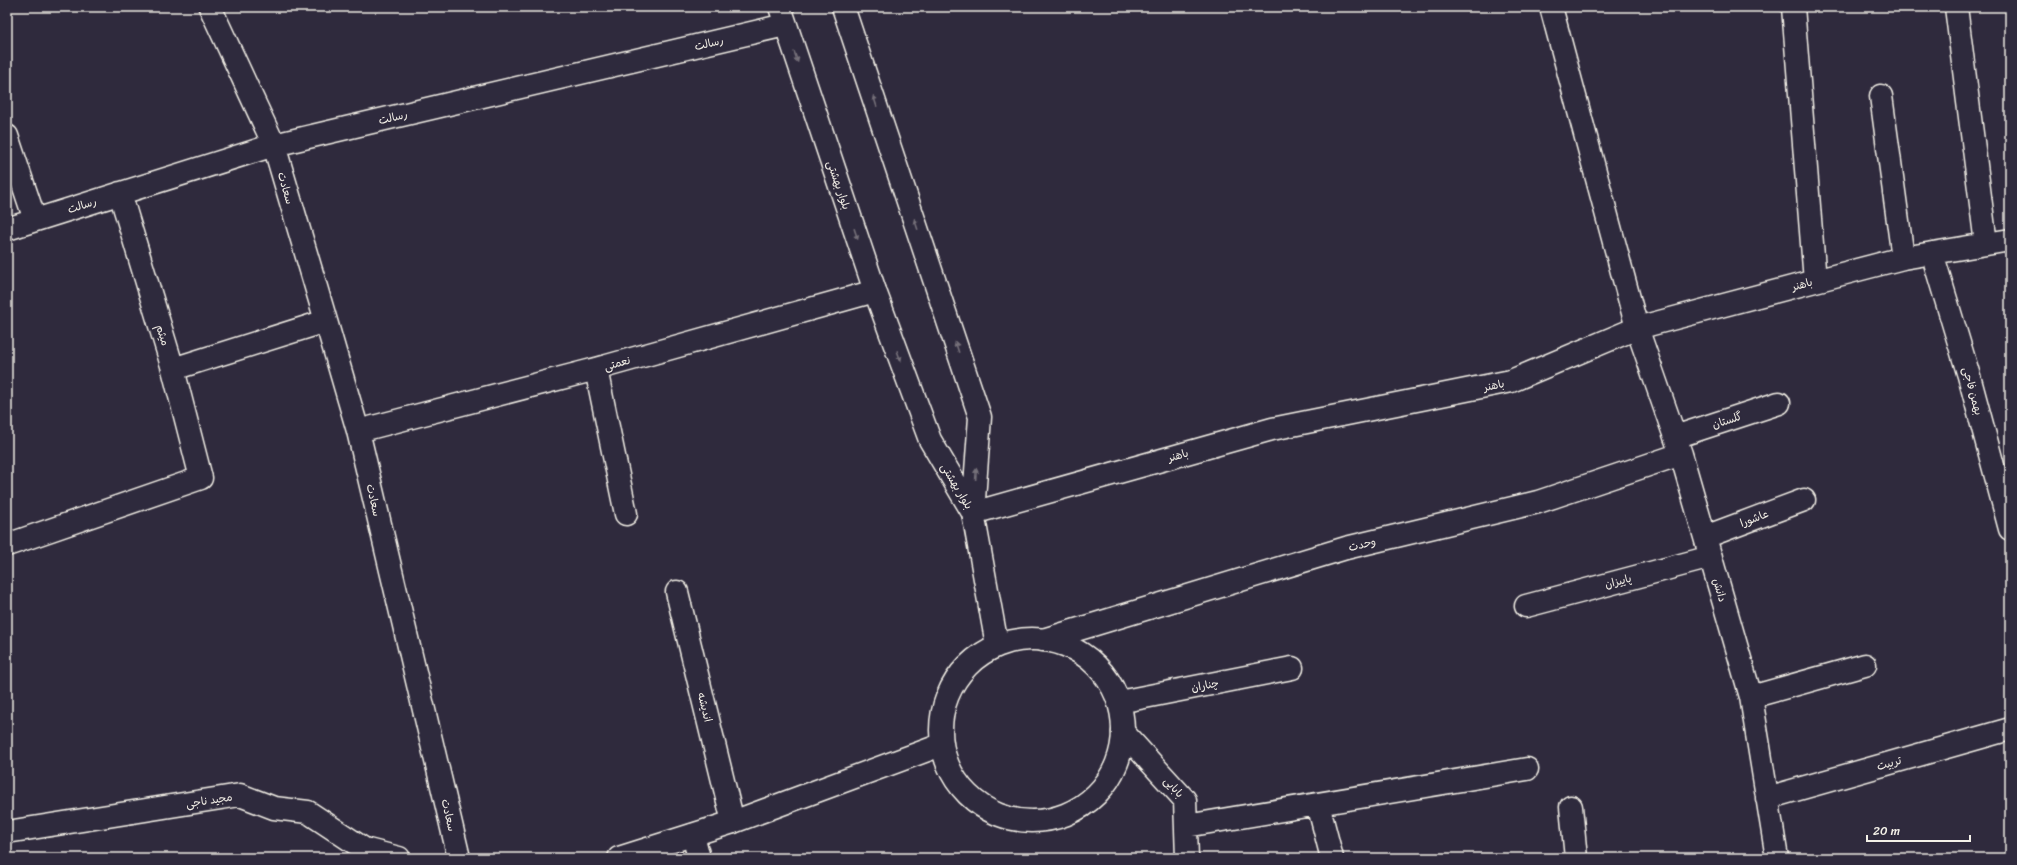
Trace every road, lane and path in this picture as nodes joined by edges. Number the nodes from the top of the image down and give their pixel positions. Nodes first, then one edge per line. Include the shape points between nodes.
1 (210, 7) edge
2 (843, 7) edge
3 (1551, 7) edge
4 (1793, 7) edge
5 (1956, 7) edge
6 (783, 16) edge
7 (1881, 96) dead end
8 (7, 136) edge
9 (274, 145) junction
10 (120, 193) junction
11 (36, 220) junction
12 (7, 228) edge
13 (2010, 240) edge
14 (1986, 244) junction
15 (1932, 253) junction
16 (1902, 258) junction
17 (1815, 281) junction
18 (875, 291) junction
19 (326, 321) junction
20 (1637, 328) junction
21 (596, 368) junction
22 (173, 369) junction
23 (1779, 403) dead end
24 (358, 431) junction
25 (1678, 445) junction
26 (1804, 500) dead end
27 (973, 512) junction
28 (626, 514) dead end
29 (2010, 529) edge
30 (7, 545) edge
31 (1708, 547) junction
32 (677, 592) dead end
33 (1526, 606) dead end
34 (1043, 640) junction
35 (997, 645) junction
36 (1865, 665) dead end
37 (1292, 668) dead end
38 (1751, 697) junction
39 (1119, 702) junction
40 (2010, 729) edge
41 (1123, 732) junction
42 (941, 745) junction
43 (1527, 770) dead end
44 (1767, 798) junction
45 (1318, 804) junction
46 (1571, 807) dead end
47 (733, 822) junction
48 (1186, 826) junction
49 (7, 832) edge
50 (693, 835) junction
51 (399, 858) edge
52 (459, 858) edge
53 (619, 858) edge
54 (699, 858) edge
55 (1187, 858) edge
56 (1332, 858) edge
57 (1576, 858) edge
58 (1777, 858) edge

1 - 9 street, سعادت
27 -> 2 street, بلوار بهشتی via 980,417
3 - 20 street, دانش
4 - 17 street
5 - 14 street
6 - 9 street, رسالت
6 -> 18 street, بلوار بهشتی
7 - 16 street
8 - 11 street
9 - 10 street, رسالت
9 - 19 street, سعادت
10 - 11 street, رسالت
10 - 22 street, میثم
11 - 12 street, رسالت
13 - 14 street, باهنر
14 - 15 street, باهنر
15 - 16 street, باهنر
15 - 29 street, بهمن فاجی via 1969,376
16 - 17 street, باهنر
17 - 20 street, باهنر
18 - 21 street, نعمتی
18 -> 27 street, بلوار بهشتی via 930,440
19 - 22 street
19 - 24 street, سعادت
20 - 25 street, دانش
20 - 27 street, باهنر via 1511,381 1272,429
21 - 24 street, نعمتی
21 - 28 street
22 - 30 street, میثم via 201,478
23 - 25 street, گلستان
24 - 52 street, سعادت
25 - 31 street, دانش
25 - 34 street, وحدت via 1538,502 1346,548
26 - 31 street, عاشورا
27 - 35 street
31 - 33 street, پاییزان
31 - 38 street, دانش
32 - 47 street, اندیشه
34 - 35 street via 1026,639
34 - 39 street via 1057,642 1084,654 1105,675
35 - 42 street via 972,662 952,685 942,714
36 - 38 street
37 - 39 street, چناران
38 - 44 street, دانش
39 - 41 street
40 - 44 street, تربیت
41 - 42 street via 1118,762 1103,788 1081,808 1053,819 1023,822 994,814 969,797 951,774
41 - 48 street, بابایی via 1185,800
42 - 47 street
43 - 45 street
44 - 58 street, دانش
45 - 48 street
45 - 56 street
46 - 57 street
47 - 50 street
48 - 55 street, بابایی
49 - 51 street, مجید ناجی via 240,795 274,808 308,812 364,850
50 - 53 street
50 - 54 street

